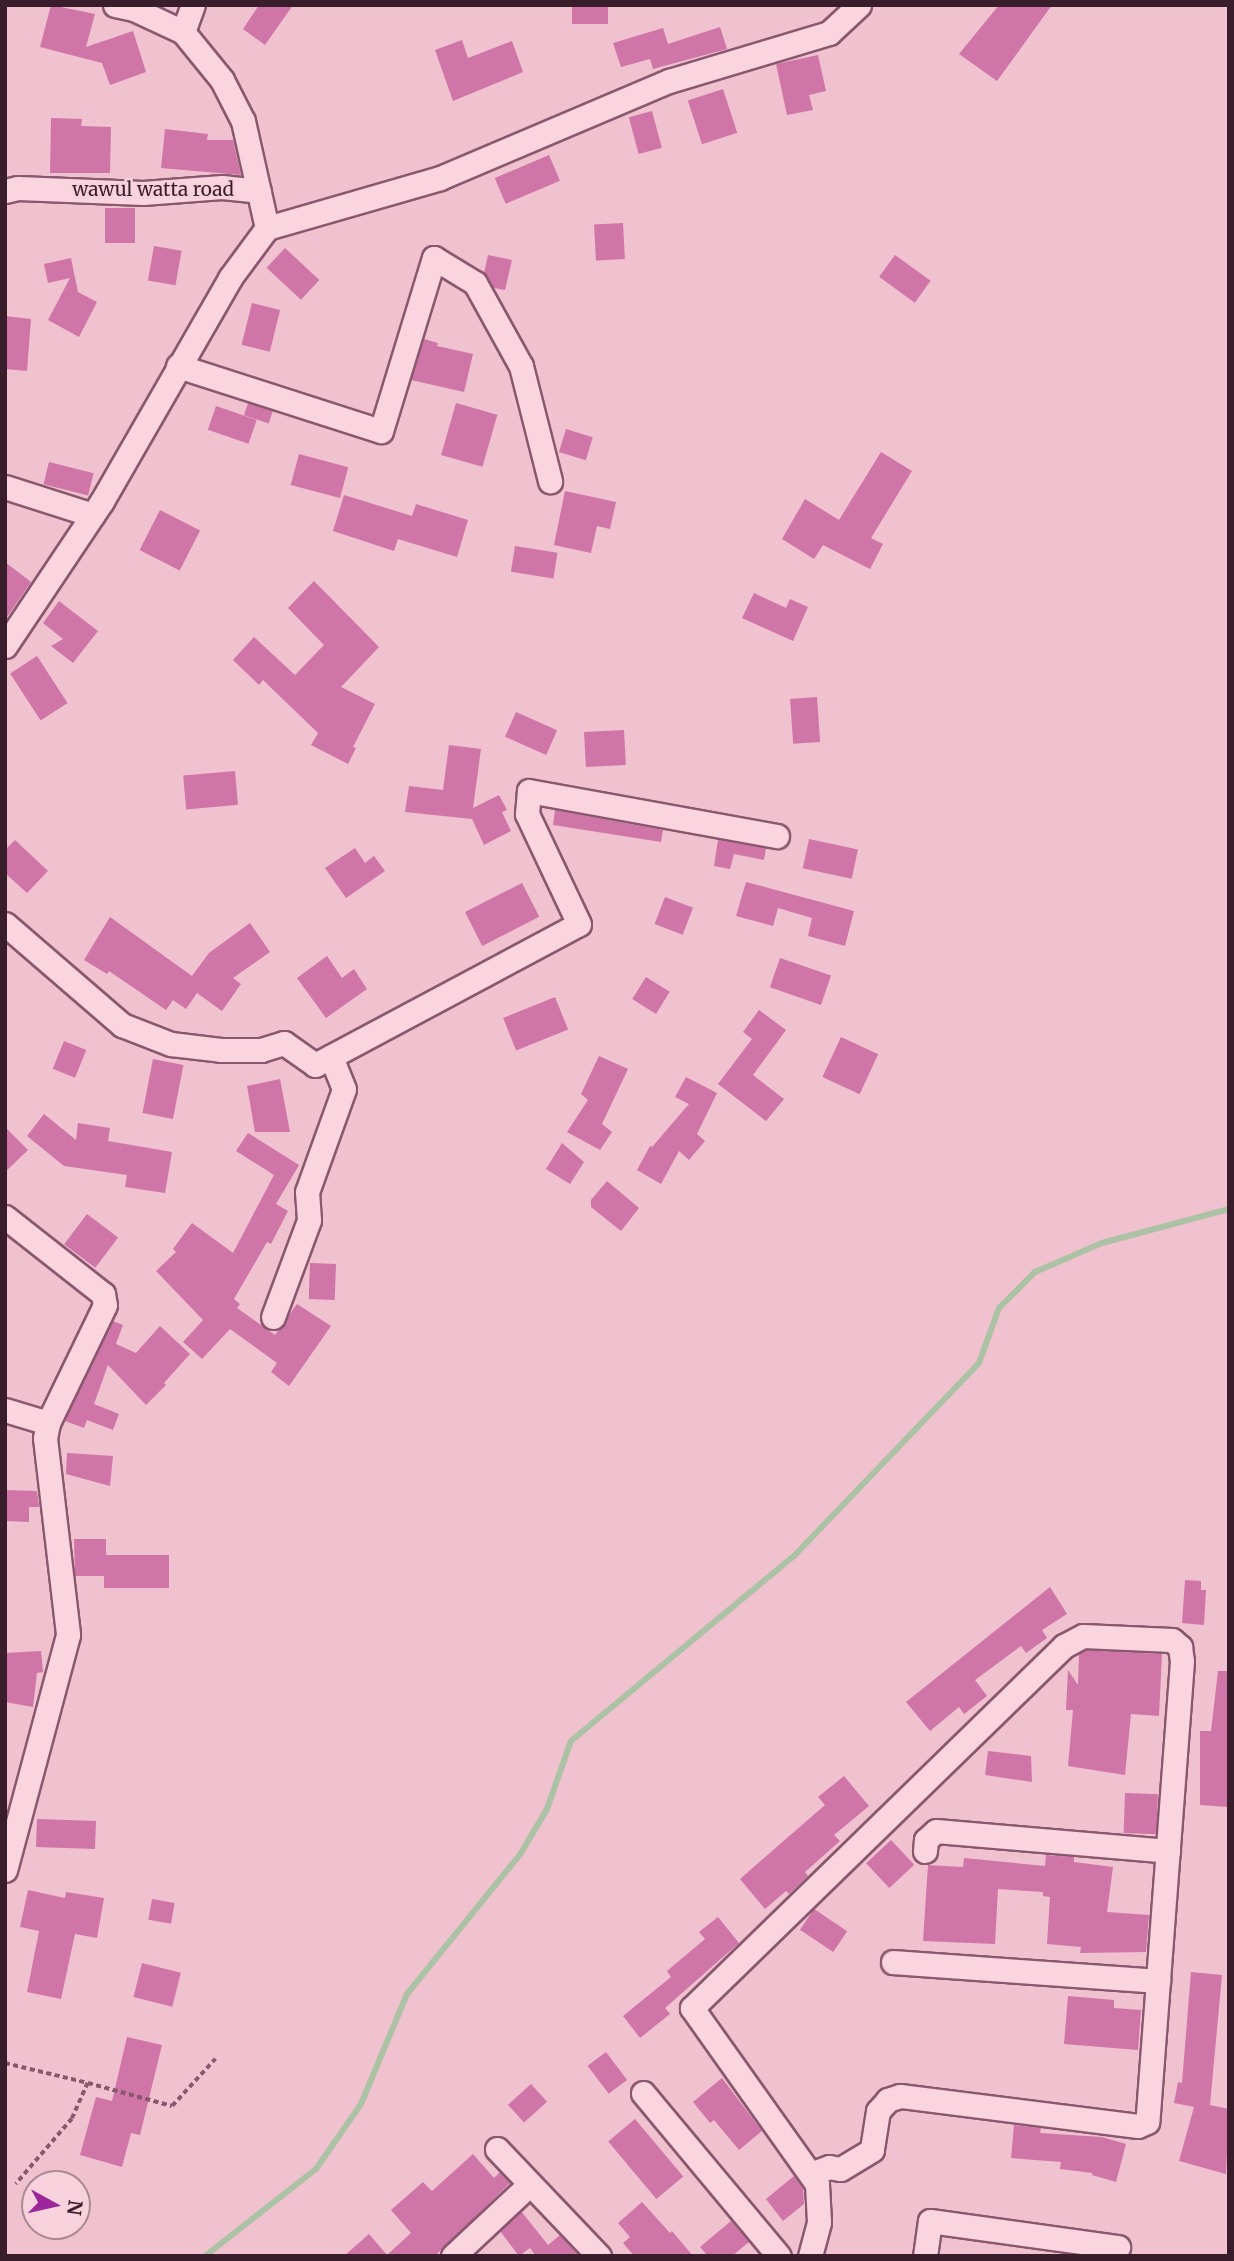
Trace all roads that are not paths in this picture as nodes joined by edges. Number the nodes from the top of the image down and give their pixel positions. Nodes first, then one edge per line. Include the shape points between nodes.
1 (115, 5) edge
2 (193, 5) edge
3 (859, 5) edge
4 (183, 33) junction
5 (5, 191) edge
6 (259, 191) junction
7 (267, 228) junction
8 (178, 366) junction
9 (550, 481) dead end
10 (5, 487) edge
11 (93, 514) junction
12 (5, 646) edge
13 (777, 836) dead end
14 (5, 923) edge
15 (331, 1057) junction
16 (5, 1217) edge
17 (273, 1317) dead end
18 (5, 1410) edge
19 (48, 1423) junction
20 (925, 1851) dead end
21 (1168, 1851) junction
22 (5, 1870) edge
23 (894, 1962) dead end
24 (1158, 1981) junction
25 (643, 2093) dead end
26 (497, 2149) dead end
27 (811, 2174) junction
28 (530, 2184) junction
29 (1118, 2247) dead end
30 (1079, 2249) edge
31 (453, 2256) edge
32 (599, 2256) edge
33 (779, 2256) edge
34 (810, 2256) edge
35 (925, 2256) edge

1 - 4 street via 134,9
2 - 4 street
3 - 7 street via 829,33 669,80 440,178
4 - 6 street via 222,80 243,121
5 - 6 street, wawul watta road via 143,193 222,187
6 - 7 street
7 - 8 street via 230,278
8 - 9 street via 381,431 433,258 475,283 521,366
8 - 11 street
10 - 11 street
11 - 12 street
13 - 15 street via 530,791 527,814 579,924
14 - 15 street via 122,1025 171,1044 261,1050 285,1043 315,1065
15 - 17 street via 344,1089 307,1192 309,1220
16 - 19 street via 103,1294 105,1305
18 - 19 street
19 - 22 street via 45,1438 68,1635
20 - 21 street via 926,1840 936,1831
21 - 24 street
21 - 27 street via 1180,1647 1172,1640 1083,1636 1064,1646 692,2008
23 - 24 street
24 - 27 street via 1147,2122 1138,2126 900,2096 878,2111 872,2150 840,2169 829,2167
25 - 33 street
26 - 28 street
27 - 34 street via 817,2184 819,2222
28 - 31 street
28 - 32 street
29 - 30 street
30 - 35 street via 930,2221

